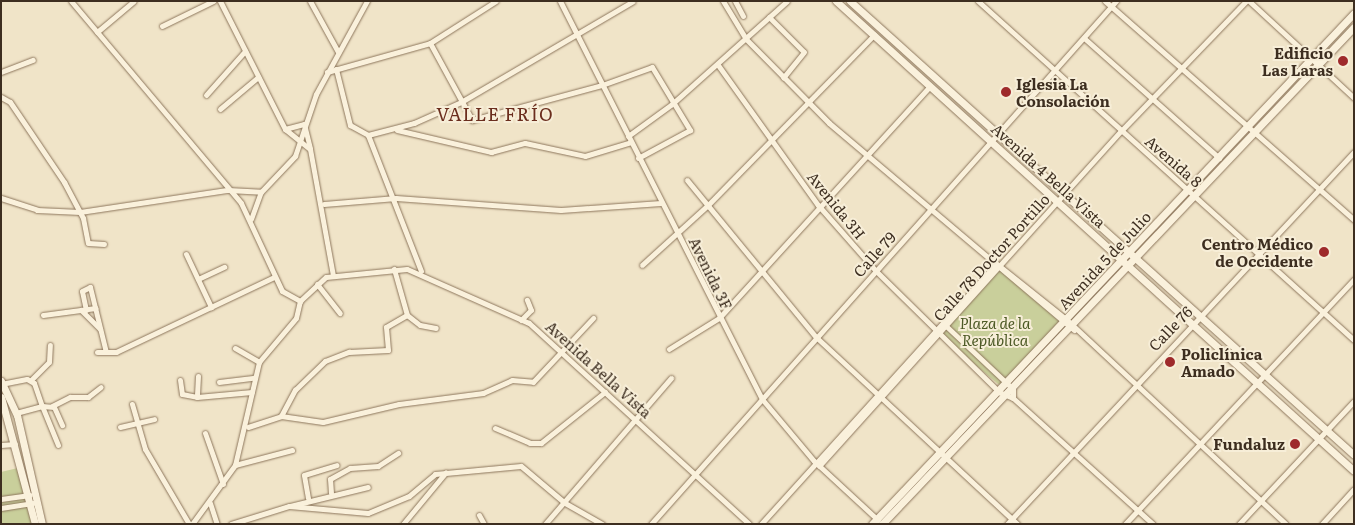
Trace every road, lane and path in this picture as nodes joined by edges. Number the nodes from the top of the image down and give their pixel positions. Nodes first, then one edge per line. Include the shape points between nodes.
1 (71, 1) edge
2 (213, 1) edge
3 (220, 1) edge
4 (310, 1) edge
5 (367, 1) edge
6 (496, 1) edge
7 (560, 1) edge
8 (723, 1) edge
9 (735, 1) edge
10 (787, 1) edge
11 (836, 1) edge
12 (850, 1) edge
13 (978, 1) edge
14 (1105, 1) edge
15 (1116, 1) edge
16 (1247, 1) edge
17 (132, 2) edge
18 (629, 2) edge
19 (1112, 7) junction
20 (1354, 13) edge
21 (743, 16) dead end
22 (770, 17) junction
23 (162, 26) dead end
24 (1354, 27) edge
25 (97, 32) junction
26 (576, 34) junction
27 (874, 35) junction
28 (1084, 38) junction
29 (746, 39) junction
30 (430, 43) junction
31 (246, 51) junction
32 (338, 52) junction
33 (1311, 59) junction
34 (33, 60) dead end
35 (718, 65) junction
36 (1318, 65) junction
37 (1180, 67) junction
38 (336, 69) junction
39 (1054, 70) junction
40 (1, 72) edge
41 (327, 72) junction
42 (258, 77) junction
43 (783, 78) junction
44 (602, 85) junction
45 (930, 86) junction
46 (206, 95) dead end
47 (1, 97) edge
48 (1152, 98) junction
49 (1354, 98) edge
50 (461, 102) junction
51 (672, 104) junction
52 (809, 104) junction
53 (220, 109) dead end
54 (304, 124) junction
55 (1250, 126) junction
56 (285, 129) junction
57 (394, 129) junction
58 (1121, 131) junction
59 (1256, 132) junction
60 (998, 133) junction
61 (368, 135) junction
62 (628, 136) junction
63 (773, 140) junction
64 (300, 141) junction
65 (631, 142) junction
66 (990, 142) junction
67 (310, 149) junction
68 (1354, 152) edge
69 (866, 154) junction
70 (638, 158) junction
71 (1219, 158) junction
72 (687, 180) dead end
73 (1320, 188) junction
74 (228, 190) junction
75 (1188, 190) junction
76 (261, 192) junction
77 (1064, 193) junction
78 (1196, 196) junction
79 (1, 198) edge
80 (396, 198) junction
81 (1057, 201) junction
82 (661, 202) junction
83 (324, 204) junction
84 (708, 205) junction
85 (818, 205) junction
86 (931, 210) junction
87 (80, 212) junction
88 (251, 219) junction
89 (1354, 220) edge
90 (678, 234) junction
91 (104, 244) dead end
92 (1128, 253) junction
93 (186, 254) dead end
94 (1258, 254) junction
95 (1122, 259) junction
96 (1135, 259) junction
97 (642, 265) dead end
98 (997, 265) junction
99 (1129, 266) junction
100 (224, 267) dead end
101 (394, 269) junction
102 (762, 269) junction
103 (421, 271) junction
104 (876, 271) junction
105 (333, 276) junction
106 (274, 277) junction
107 (198, 279) junction
108 (1354, 279) edge
109 (317, 284) junction
110 (527, 300) dead end
111 (300, 301) junction
112 (210, 307) junction
113 (96, 308) junction
114 (84, 310) junction
115 (1323, 312) junction
116 (340, 313) dead end
117 (43, 315) dead end
118 (407, 316) junction
119 (593, 318) dead end
120 (719, 318) junction
121 (521, 320) junction
122 (1196, 320) junction
123 (933, 323) junction
124 (944, 324) junction
125 (1068, 326) junction
126 (436, 328) dead end
127 (101, 330) junction
128 (937, 332) junction
129 (816, 337) junction
130 (1354, 340) edge
131 (50, 346) dead end
132 (235, 348) dead end
133 (669, 350) dead end
134 (97, 352) dead end
135 (106, 352) junction
136 (565, 352) junction
137 (259, 362) junction
138 (1263, 374) junction
139 (198, 376) dead end
140 (254, 378) junction
141 (671, 378) dead end
142 (31, 380) junction
143 (180, 380) dead end
144 (219, 382) dead end
145 (1255, 382) junction
146 (2, 383) edge
147 (1134, 384) junction
148 (101, 387) dead end
149 (1010, 387) junction
150 (252, 392) junction
151 (606, 392) junction
152 (877, 395) junction
153 (1002, 395) junction
154 (1, 397) edge
155 (197, 397) junction
156 (1013, 398) junction
157 (762, 399) junction
158 (1354, 401) edge
159 (132, 404) dead end
160 (42, 406) junction
161 (52, 406) junction
162 (16, 413) junction
163 (281, 416) junction
164 (154, 419) dead end
165 (636, 419) junction
166 (138, 423) junction
167 (62, 425) dead end
168 (120, 427) dead end
169 (248, 427) junction
170 (495, 428) dead end
171 (1326, 431) junction
172 (204, 433) dead end
173 (1318, 439) junction
174 (16, 444) junction
175 (1197, 444) junction
176 (1, 445) edge
177 (58, 446) dead end
178 (292, 450) dead end
179 (1073, 452) junction
180 (398, 453) dead end
181 (943, 455) junction
182 (1354, 455) edge
183 (814, 461) junction
184 (235, 465) junction
185 (337, 465) dead end
186 (819, 466) junction
187 (1354, 471) edge
188 (446, 472) junction
189 (696, 473) junction
190 (223, 485) junction
191 (368, 487) dead end
192 (1354, 489) edge
193 (331, 493) junction
194 (31, 494) junction
195 (308, 498) junction
196 (1, 499) edge
197 (1260, 501) junction
198 (34, 503) junction
199 (210, 503) junction
200 (565, 503) junction
201 (289, 506) junction
202 (1, 508) edge
203 (1138, 510) junction
204 (479, 515) dead end
205 (1012, 519) junction
206 (879, 523) edge
207 (35, 524) edge
208 (42, 524) edge
209 (191, 524) edge
210 (217, 524) edge
211 (231, 524) edge
212 (403, 524) edge
213 (484, 524) edge
214 (545, 524) edge
215 (602, 524) edge
216 (651, 524) edge
217 (749, 524) edge
218 (760, 524) edge
219 (1007, 524) edge
220 (1017, 524) edge
221 (1126, 524) edge
222 (1153, 524) edge
223 (1239, 524) edge
224 (1286, 524) edge
225 (1322, 524) edge

1 - 25 street
2 - 23 street
3 - 31 street
4 - 32 street
5 - 32 street
6 - 30 street
7 - 26 street, Avenida 3F
8 - 29 street
9 - 21 street
10 - 22 street
11 - 27 street, Avenida 4 Bella Vista
12 - 60 street, Avenida 4 Bella Vista
13 - 39 street, Avenida 8
14 - 19 street
15 - 19 street, Calle 79
16 - 33 street
16 - 37 street, Calle 78 Doctor Portillo
17 - 25 street
18 - 26 street
19 - 28 street, Calle 79
19 - 37 street
20 - 33 street, Avenida 5 de Julio
22 - 29 street
22 - 43 street via 804,52
24 - 36 street, Avenida 5 de Julio
25 - 74 street
26 - 44 street, Avenida 3F
26 - 50 street
27 - 45 street, Avenida 4 Bella Vista
27 - 52 street
28 - 39 street, Calle 79
28 - 48 street
29 - 35 street
29 - 43 street
30 - 38 street
30 - 50 street
31 - 42 street
31 - 46 street
32 - 41 street
33 - 36 street
33 - 55 street, Avenida 5 de Julio
34 - 40 street
35 - 51 street
35 - 63 street, Avenida 3H
36 - 49 street
36 - 59 street, Avenida 5 de Julio
37 - 48 street, Calle 78 Doctor Portillo
37 - 55 street
38 - 41 street
38 - 61 street via 350,125
39 - 58 street, Avenida 8
39 - 60 street, Calle 79
41 - 54 street
42 - 53 street
42 - 56 street
43 - 52 street
44 - 50 street via 472,120
44 - 51 street via 652,67
44 - 62 street, Avenida 3F
45 - 66 street, Avenida 4 Bella Vista
45 - 69 street
47 - 87 street via 10,102
48 - 58 street, Calle 78 Doctor Portillo
48 - 71 street
50 - 57 street
51 - 62 street
51 - 70 street via 689,131
52 - 63 street
52 - 69 street
54 - 56 street
54 - 64 street
54 - 67 street
55 - 59 street
55 - 71 street, Avenida 5 de Julio
56 - 64 street
57 - 61 street
57 - 65 street via 491,152 525,143 585,156
58 - 75 street, Avenida 8
58 - 77 street, Calle 78 Doctor Portillo
59 - 73 street
59 - 78 street, Avenida 5 de Julio
60 - 66 street, Calle 79
60 - 77 street, Avenida 4 Bella Vista
61 - 80 street
62 - 65 street, Avenida 3F
63 - 84 street
63 - 85 street, Avenida 3H
64 - 67 street
64 - 76 street via 292,162
65 - 70 street, Avenida 3F
66 - 81 street, Avenida 4 Bella Vista
66 - 86 street, Calle 79
67 - 83 street
68 - 73 street, Calle 76
69 - 85 street
69 - 86 street
70 - 82 street, Avenida 3F
71 - 75 street, Avenida 5 de Julio
72 - 84 street
73 - 89 street
73 - 94 street, Calle 76
74 - 76 street
74 - 87 street
74 - 88 street
75 - 78 street, Avenida 8
75 - 92 street, Avenida 5 de Julio
76 - 88 street
77 - 81 street, Calle 78 Doctor Portillo
77 - 92 street, Avenida 4 Bella Vista
78 - 94 street, Avenida 8
78 - 96 street, Avenida 5 de Julio
79 - 87 street via 37,210
80 - 82 street via 561,210
80 - 83 street
80 - 103 street
81 - 95 street, Avenida 4 Bella Vista
81 - 98 street, Calle 78 Doctor Portillo
82 - 90 street, Avenida 3F
83 - 105 street
84 - 90 street
84 - 102 street
85 - 102 street
85 - 104 street, Avenida 3H
86 - 98 street
86 - 104 street, Calle 79
87 - 91 street via 88,243
88 - 106 street
90 - 97 street
90 - 120 street, Avenida 3F
92 - 95 street, Avenida 5 de Julio
92 - 96 street, Avenida 4 Bella Vista
93 - 107 street
94 - 115 street, Avenida 8
94 - 122 street, Calle 76
95 - 99 street, Avenida 4 Bella Vista
95 - 125 street, Avenida 5 de Julio
96 - 99 street, Avenida 5 de Julio
96 - 122 street, Avenida 4 Bella Vista
98 - 124 street, Calle 78 Doctor Portillo
98 - 125 street
99 - 122 street, Avenida 4 Bella Vista
99 - 125 street, Avenida 5 de Julio
100 - 107 street
101 - 103 street, Avenida Bella Vista
101 - 105 street, Avenida Bella Vista
101 - 118 street
102 - 120 street
102 - 129 street
103 - 121 street, Avenida Bella Vista via 469,299
104 - 123 street, Avenida 3H
104 - 129 street, Calle 79
105 - 109 street, Avenida Bella Vista
106 - 111 street via 288,297
106 - 112 street
107 - 112 street
108 - 115 street
109 - 111 street, Avenida Bella Vista
109 - 116 street
110 - 121 street via 531,310
111 - 137 street via 296,318
112 - 135 street via 139,344
113 - 114 street
113 - 114 street via 93,290 88,286 82,291
113 - 127 street
114 - 117 street
114 - 127 street
115 - 130 street, Avenida 8
115 - 138 street
118 - 126 street via 420,325
118 - 163 street via 386,327 388,350 350,352 325,361 295,390
119 - 136 street
120 - 133 street
120 - 157 street, Avenida 3F
121 - 136 street, Avenida Bella Vista
122 - 138 street, Avenida 4 Bella Vista
122 - 145 street, Avenida 4 Bella Vista
122 - 147 street, Calle 76
123 - 124 street
123 - 128 street
124 - 128 street, Calle 78 Doctor Portillo
124 - 149 street
125 - 147 street
125 - 149 street, Avenida 5 de Julio
127 - 135 street
128 - 152 street, Calle 78 Doctor Portillo
128 - 153 street
129 - 152 street
129 - 157 street, Calle 79
131 - 142 street via 49,362
132 - 137 street
134 - 135 street
136 - 151 street, Avenida Bella Vista
136 - 163 street via 533,382 512,380 483,393 399,404 323,422
137 - 140 street
138 - 145 street
138 - 171 street, Avenida 4 Bella Vista
139 - 155 street
140 - 144 street
140 - 150 street
141 - 165 street
142 - 146 street
142 - 160 street
143 - 155 street via 182,394
145 - 173 street, Avenida 4 Bella Vista
145 - 175 street
146 - 162 street
147 - 175 street
147 - 179 street, Calle 76
148 - 161 street via 88,397 70,397
149 - 153 street, Avenida 5 de Julio
149 - 156 street
150 - 155 street
150 - 169 street
151 - 165 street, Avenida Bella Vista
151 - 170 street via 541,443 530,443
152 - 181 street
152 - 183 street, Calle 78 Doctor Portillo
152 - 186 street, Calle 78 Doctor Portillo
153 - 156 street
153 - 181 street, Avenida 5 de Julio
154 - 174 street
156 - 179 street
157 - 183 street, Avenida 3F
157 - 189 street, Calle 79
158 - 171 street
159 - 166 street
160 - 161 street
160 - 162 street
160 - 177 street
161 - 167 street
162 - 194 street
163 - 169 street
164 - 166 street
165 - 189 street, Avenida Bella Vista
165 - 200 street
166 - 168 street
166 - 209 street via 145,450
169 - 184 street
171 - 173 street
171 - 182 street, Avenida 4 Bella Vista
172 - 190 street
173 - 187 street, Avenida 4 Bella Vista
173 - 197 street
174 - 176 street
174 - 194 street
175 - 197 street
175 - 203 street
178 - 184 street
179 - 203 street
179 - 205 street, Calle 76
180 - 193 street via 378,466 350,468 329,480
181 - 205 street
181 - 206 street, Avenida 5 de Julio
183 - 186 street, Avenida 3F
183 - 218 street, Calle 78 Doctor Portillo
184 - 190 street
185 - 195 street via 304,475
186 - 206 street, Avenida 3F
188 - 200 street via 526,467
188 - 201 street via 428,479 409,496 368,513
188 - 212 street
189 - 216 street, Calle 79
189 - 217 street, Avenida Bella Vista
190 - 199 street
191 - 193 street
192 - 225 street
193 - 195 street
194 - 196 street
194 - 198 street
195 - 201 street
197 - 223 street
197 - 224 street
198 - 202 street
198 - 207 street
198 - 208 street
199 - 209 street
199 - 210 street
200 - 214 street
200 - 215 street
201 - 211 street
203 - 221 street
203 - 222 street
204 - 213 street
205 - 219 street, Calle 76
205 - 220 street

